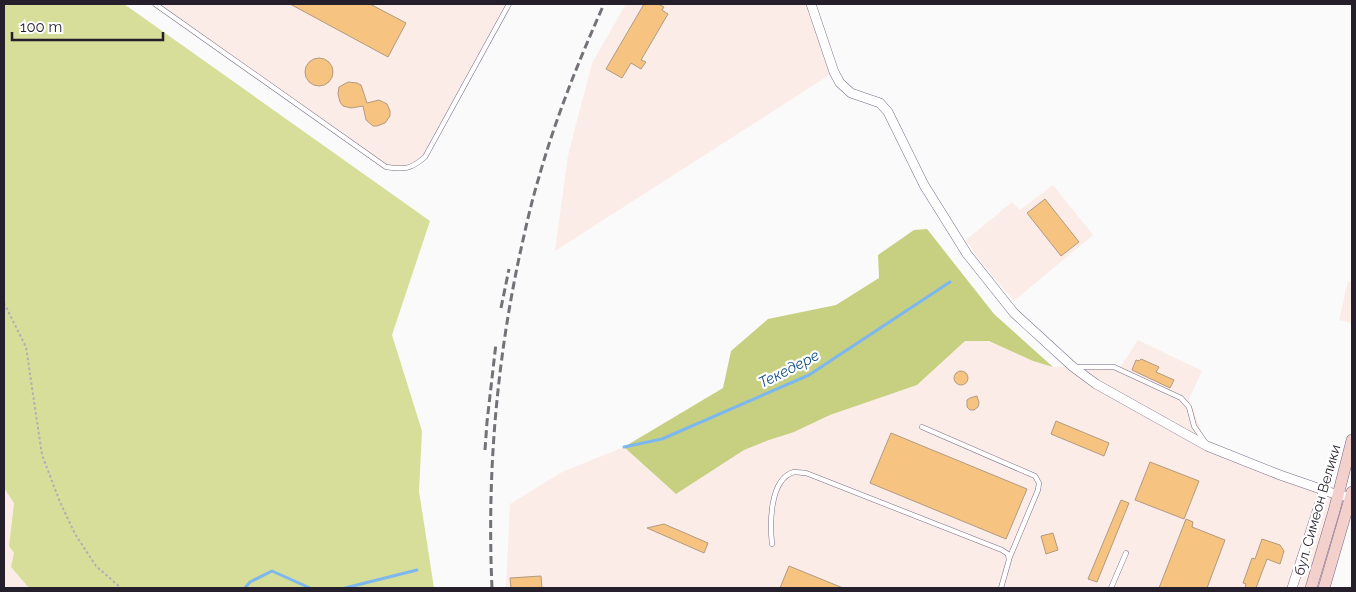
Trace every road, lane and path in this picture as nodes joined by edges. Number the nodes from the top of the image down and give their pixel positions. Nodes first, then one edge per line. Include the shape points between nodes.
1 (155, 4) edge
2 (509, 4) edge
3 (812, 4) edge
4 (4, 303) edge
5 (1073, 367) junction
6 (922, 427) dead end
7 (1352, 440) edge
8 (1207, 446) junction
9 (1324, 490) junction
10 (1338, 495) junction
11 (1352, 495) edge
12 (772, 544) dead end
13 (1126, 552) dead end
14 (1009, 560) junction
15 (121, 588) edge
16 (1000, 588) edge
17 (1111, 588) edge
18 (1292, 588) edge
19 (1311, 588) edge
20 (1324, 588) edge

1 - 2 lane via 386,167 400,169 414,166 425,157
3 - 5 street via 840,82 851,93 880,103 888,112 924,185 967,254 1014,313
4 - 15 path via 26,347 42,455 60,502 75,534 96,566
5 - 8 street via 1096,384
5 - 8 lane via 1114,367 1182,398
6 - 14 lane via 1035,476 1038,490
7 - 10 main road, бул. Симеон Велики
8 - 9 street
9 - 10 street
9 - 18 street
10 - 11 street
10 - 19 main road, бул. Симеон Велики
11 - 20 main road, бул. Симеон Велики
12 - 14 lane via 771,512 777,489 794,472 806,473 1002,550 1008,554
13 - 17 lane
14 - 16 lane

